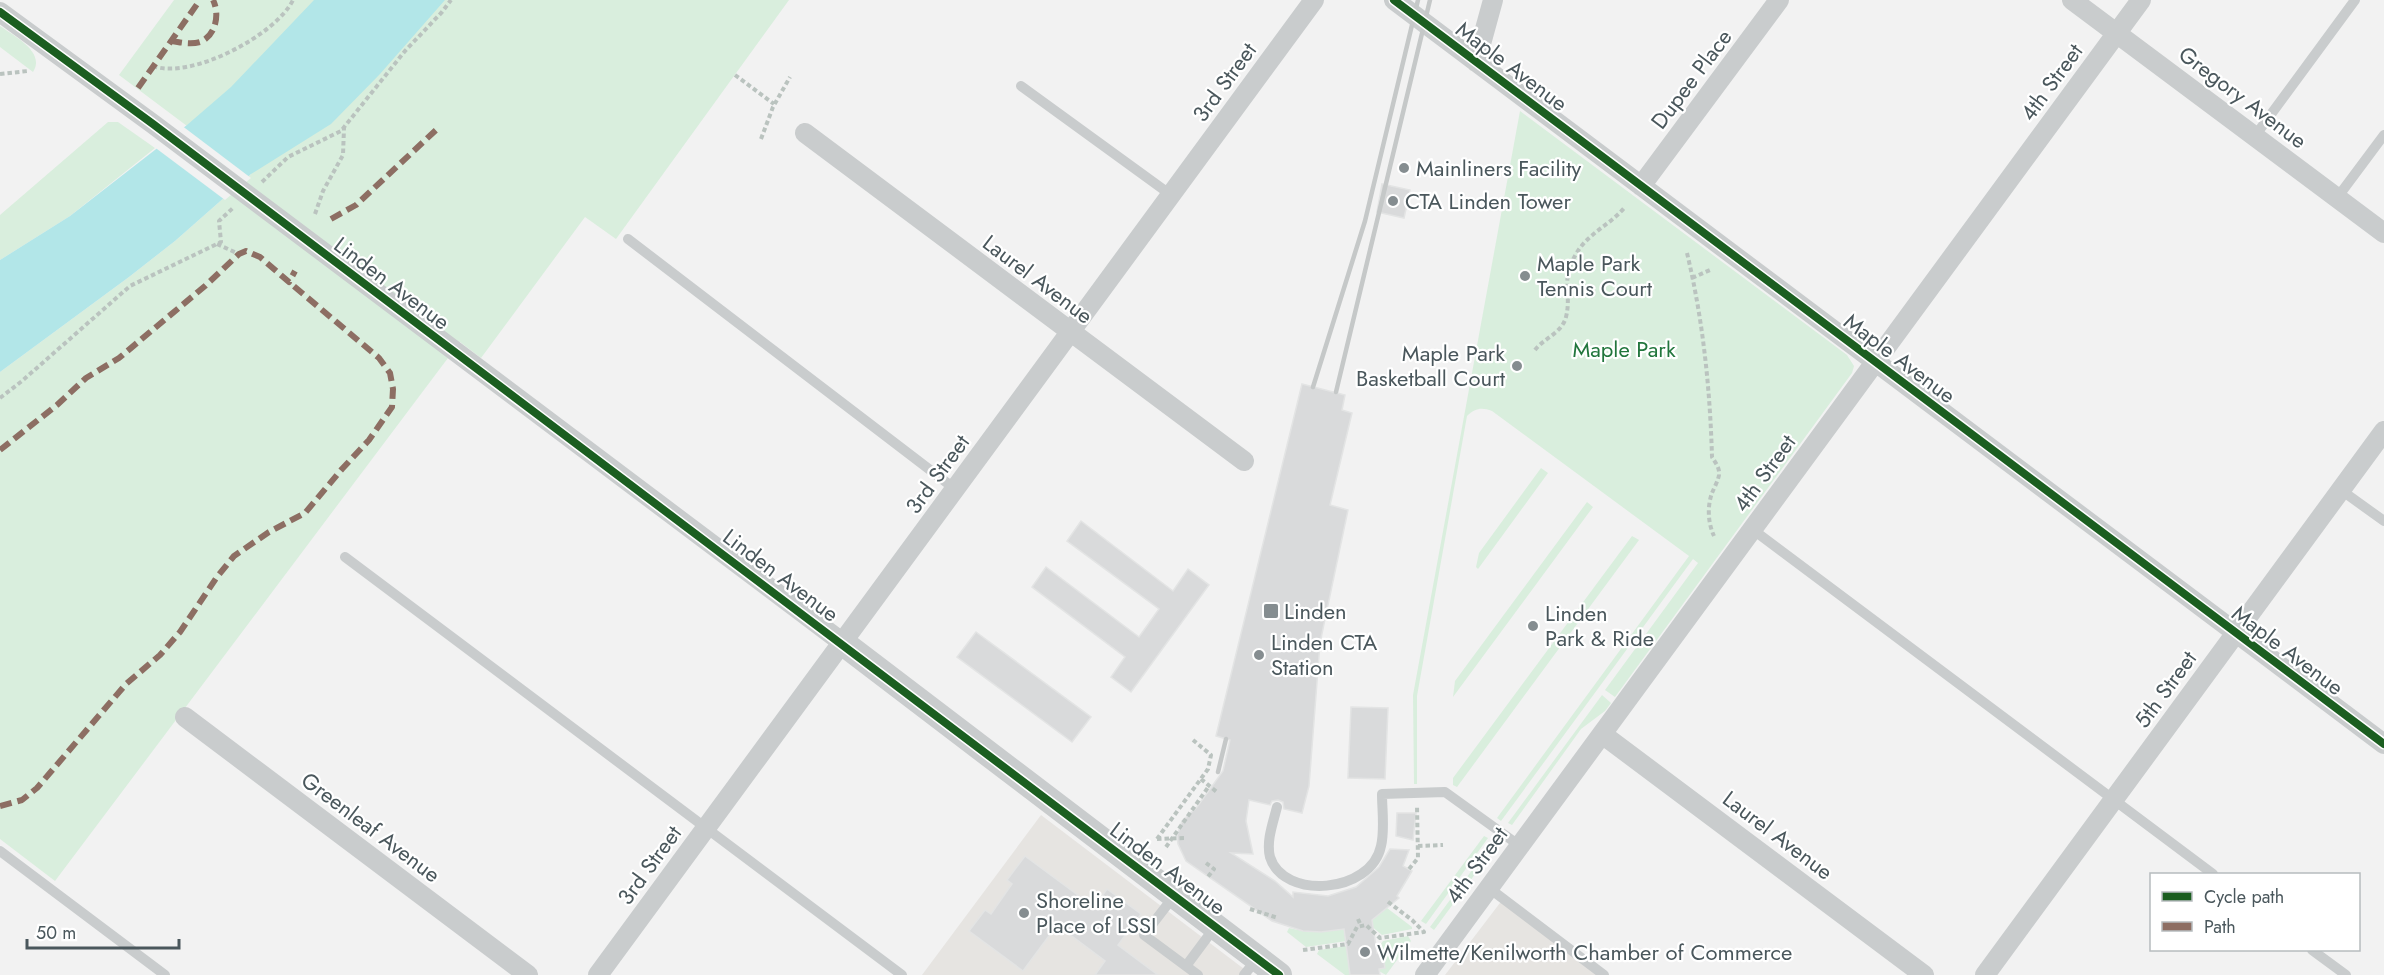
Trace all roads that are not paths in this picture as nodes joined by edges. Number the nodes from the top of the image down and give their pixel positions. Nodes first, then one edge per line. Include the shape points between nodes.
1 (1314, 0) edge
2 (1394, 0) edge
3 (1493, 0) edge
4 (1779, 0) edge
5 (2072, 0) edge
6 (2141, 0) edge
7 (2355, 0) edge
8 (0, 12) edge
9 (2117, 33) junction
10 (1476, 62) junction
11 (1022, 86) dead end
12 (805, 133) dead end
13 (2384, 135) edge
14 (2255, 136) junction
15 (1641, 186) junction
16 (1171, 195) junction
17 (2337, 198) junction
18 (2384, 233) edge
19 (628, 239) dead end
20 (1070, 333) junction
21 (1875, 362) junction
22 (2384, 431) edge
23 (1244, 461) dead end
24 (955, 489) junction
25 (2341, 490) junction
26 (2384, 521) edge
27 (1752, 529) junction
28 (345, 557) dead end
29 (2236, 633) junction
30 (843, 644) junction
31 (185, 717) dead end
32 (1602, 734) junction
33 (2384, 744) edge
34 (2114, 800) junction
35 (1277, 807) dead end
36 (706, 828) junction
37 (1520, 846) junction
38 (0, 851) edge
39 (2212, 873) edge
40 (1489, 888) junction
41 (1174, 895) junction
42 (1215, 927) junction
43 (2313, 951) edge
44 (1186, 966) junction
45 (1251, 967) edge
46 (165, 975) edge
47 (528, 975) edge
48 (598, 975) edge
49 (902, 975) edge
50 (1198, 975) edge
51 (1279, 975) edge
52 (1425, 975) edge
53 (1604, 975) edge
54 (1924, 975) edge
55 (1985, 975) edge
56 (2346, 975) edge

1 - 16 street, 3rd Street
2 - 10 street, Maple Avenue
3 - 10 street
4 - 15 street, Dupee Place
5 - 9 street, Gregory Avenue
6 - 9 street, 4th Street
7 - 14 lane
8 - 30 street, Linden Avenue
9 - 14 street, Gregory Avenue
9 - 21 street, 4th Street
10 - 15 street, Maple Avenue
11 - 16 lane
12 - 20 street, Laurel Avenue
13 - 17 lane
14 - 17 street, Gregory Avenue
15 - 21 street, Maple Avenue
16 - 20 street, 3rd Street
17 - 18 street, Gregory Avenue
19 - 24 lane
20 - 23 street, Laurel Avenue
20 - 24 street, 3rd Street
21 - 27 street, 4th Street
21 - 29 street, Maple Avenue
22 - 25 street, 5th Street
24 - 30 street, 3rd Street
25 - 26 lane
25 - 29 street, 5th Street
27 - 32 street, 4th Street
27 - 34 lane
28 - 36 lane
29 - 33 street, Maple Avenue
29 - 34 street, 5th Street
30 - 36 street, 3rd Street
30 - 41 street, Linden Avenue
31 - 47 street, Greenleaf Avenue
32 - 37 street, 4th Street
32 - 54 street, Laurel Avenue
34 - 39 lane
34 - 55 street, 5th Street
35 - 37 lane via 1270,856 1274,865 1293,881 1311,885 1354,880 1372,863 1381,846 1382,794 1445,792
36 - 48 street, 3rd Street
36 - 49 lane
37 - 40 street, 4th Street
38 - 46 lane
40 - 52 street, 4th Street
40 - 53 lane
41 - 42 street, Linden Avenue
41 - 44 lane via 1144,935
42 - 44 lane
42 - 45 street, Linden Avenue
43 - 56 lane
44 - 50 lane
45 - 51 street, Linden Avenue

